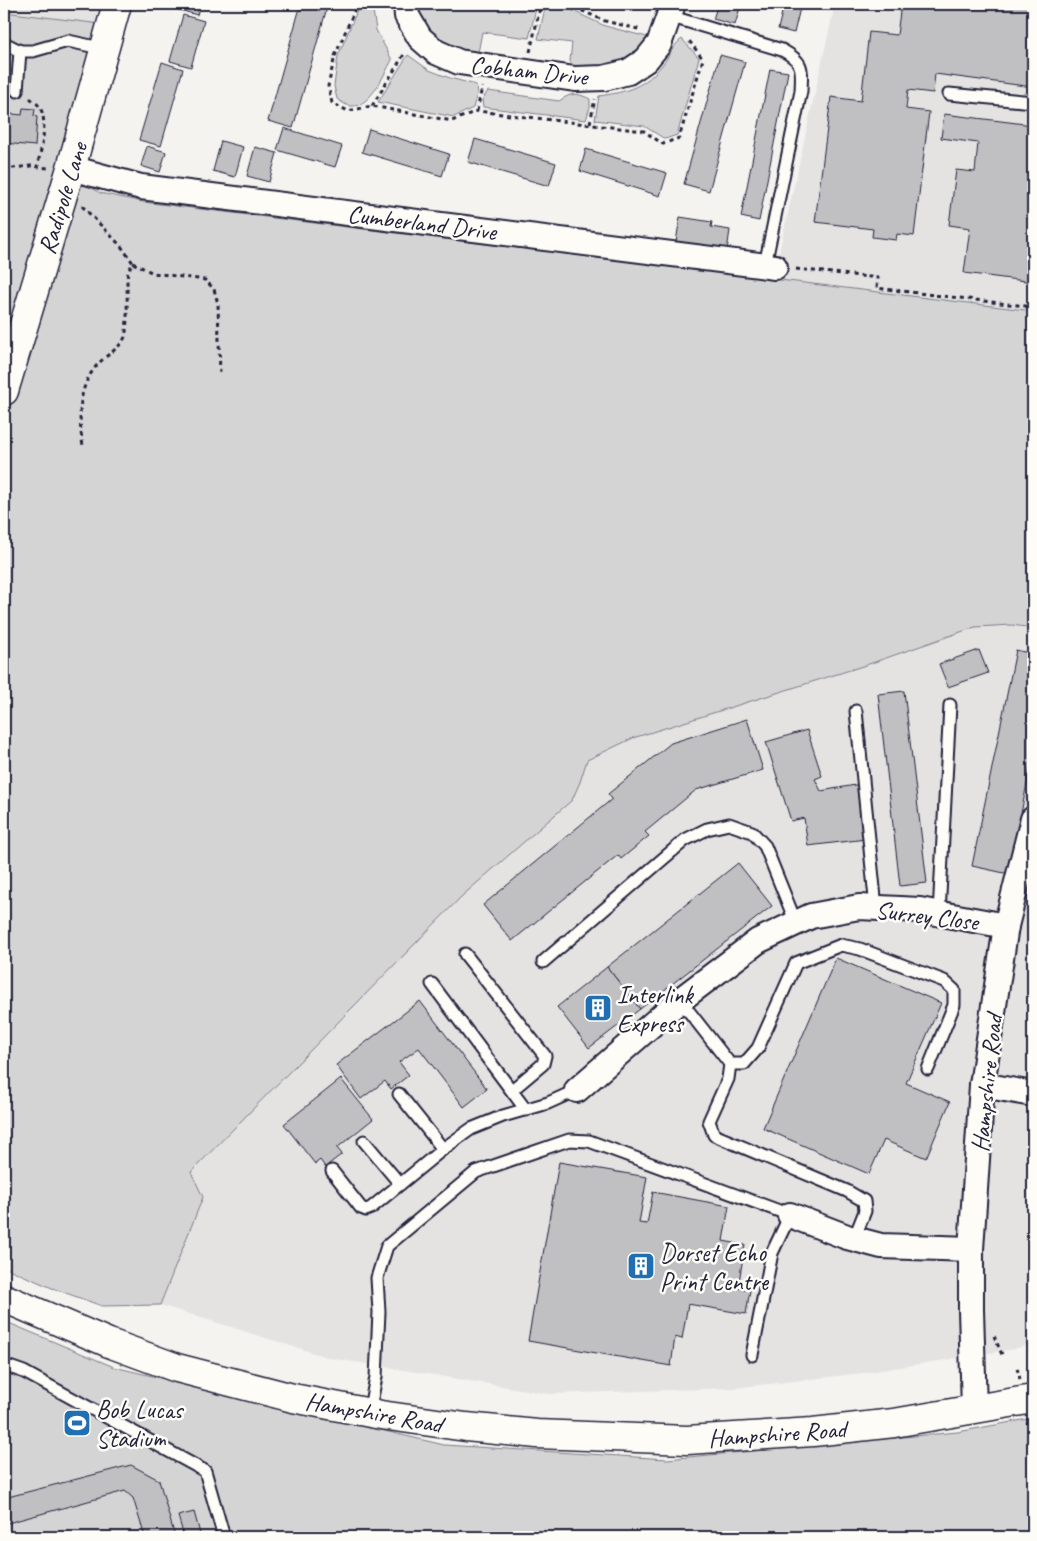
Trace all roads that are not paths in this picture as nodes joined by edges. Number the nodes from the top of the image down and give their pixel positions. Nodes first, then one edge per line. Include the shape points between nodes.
1 (117, 4) edge
2 (406, 4) edge
3 (668, 18) edge
4 (4, 43) edge
5 (105, 49) junction
6 (20, 52) junction
7 (17, 91) road end
8 (949, 94) dead end
9 (1033, 102) edge
10 (62, 177) junction
11 (770, 266) joint
12 (4, 391) edge
13 (950, 705) dead end
14 (856, 711) dead end
15 (1033, 818) edge
16 (876, 908) junction
17 (939, 914) junction
18 (796, 923) junction
19 (1006, 926) junction
20 (465, 954) dead end
21 (543, 962) dead end
22 (432, 984) dead end
23 (680, 1000) junction
24 (730, 1064) junction
25 (928, 1069) dead end
26 (982, 1085) junction
27 (512, 1090) junction
28 (577, 1090) joint
29 (398, 1094) dead end
30 (1033, 1094) edge
31 (526, 1110) junction
32 (364, 1141) dead end
33 (444, 1149) junction
34 (332, 1171) dead end
35 (400, 1184) junction
36 (790, 1215) junction
37 (854, 1239) junction
38 (971, 1249) junction
39 (4, 1298) edge
40 (752, 1356) dead end
41 (4, 1365) edge
42 (1033, 1398) edge
43 (974, 1409) junction
44 (369, 1413) junction
45 (224, 1537) edge

1 - 5 main road, Radipole Lane
2 - 3 street, Cobham Drive via 407,16 420,38 436,52 458,62 575,79 604,78 628,72 646,60 659,44
3 - 11 lane via 782,50 796,57 802,68 801,91
4 - 6 lane
5 - 6 lane via 68,41
5 - 10 main road, Radipole Lane
6 - 7 lane
8 - 9 lane
10 - 11 street, Cumberland Drive
10 - 12 main road, Radipole Lane
13 - 17 lane
14 - 16 lane
15 - 19 street, Hampshire Road
16 - 17 street, Surrey Close
16 - 18 street, Surrey Close via 859,907 811,916
17 - 19 street, Surrey Close
18 - 21 lane via 765,846 752,832 729,824 706,829 684,840
18 - 23 street, Surrey Close via 758,941
19 - 26 street, Hampshire Road
20 - 27 lane via 545,1056 543,1064
22 - 27 lane
23 - 24 lane
23 - 28 street, Surrey Close
24 - 25 lane via 744,1064 758,1048 796,963 841,945 944,981 954,990 954,1005
24 - 37 lane via 728,1080 709,1121 714,1135 864,1201 865,1211
26 - 30 street
26 - 38 street, Hampshire Road
27 - 31 lane
28 - 31 lane
29 - 33 lane
31 - 33 lane via 470,1129
32 - 35 lane
33 - 35 lane
34 - 35 lane via 360,1208 366,1210
36 - 37 street
36 - 40 lane via 772,1253
36 - 44 lane via 589,1141 570,1140 476,1172 387,1246 377,1278 376,1377
37 - 38 street via 881,1246
38 - 43 street, Hampshire Road
39 - 44 main road, Hampshire Road via 177,1368 293,1398
41 - 45 lane via 24,1372 205,1471
42 - 43 main road
43 - 44 main road, Hampshire Road via 894,1423 813,1432 687,1440 537,1434

